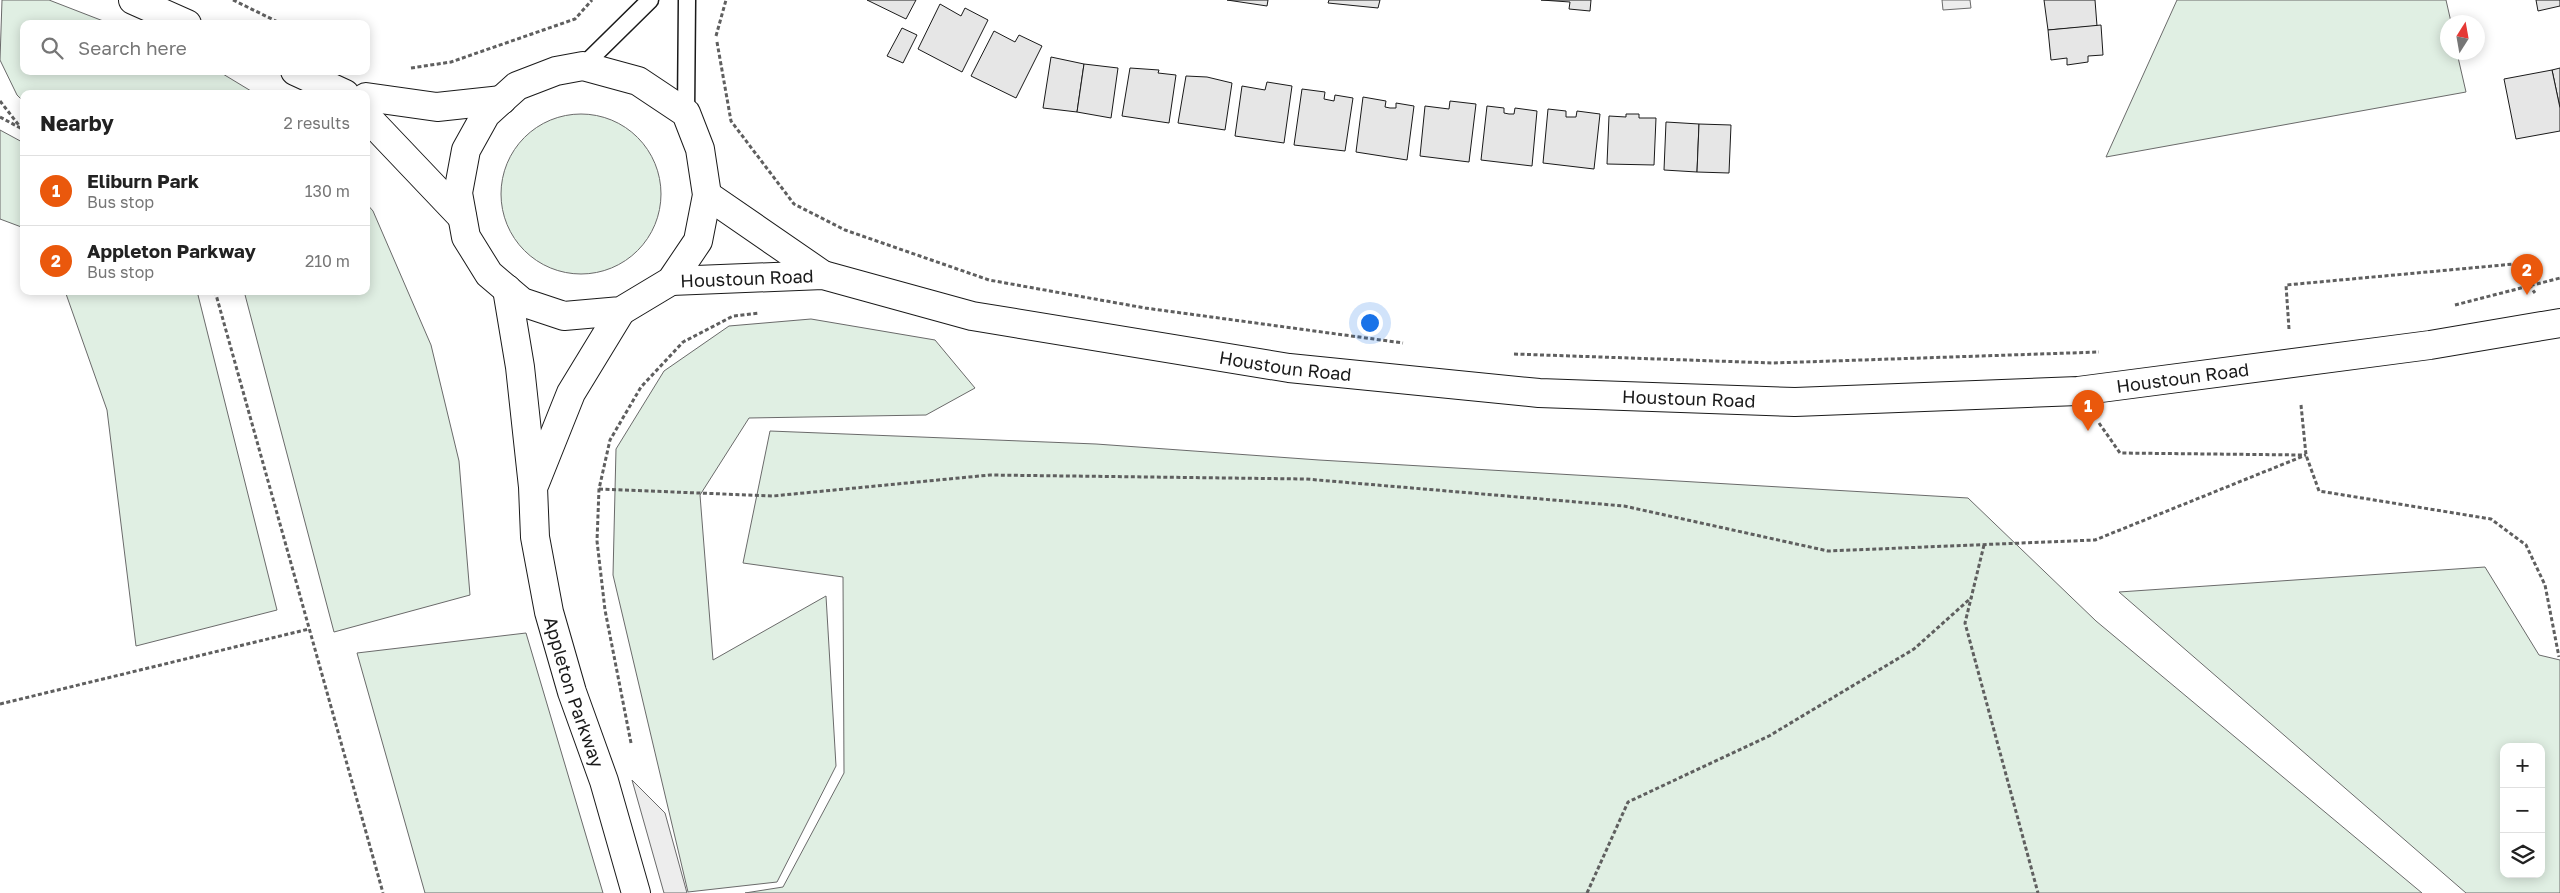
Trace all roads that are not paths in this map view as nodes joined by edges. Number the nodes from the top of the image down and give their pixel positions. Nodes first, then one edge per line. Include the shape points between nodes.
1 (133, 0) edge
2 (650, 0) edge
3 (688, 0) edge
4 (178, 20) edge
5 (582, 66) junction
6 (304, 75) edge
7 (336, 90) edge
8 (370, 98) edge
9 (502, 100) junction
10 (686, 113) junction
11 (370, 120) edge
12 (707, 194) junction
13 (462, 218) junction
14 (788, 265) junction
15 (671, 281) junction
16 (507, 289) junction
17 (621, 311) junction
18 (2556, 324) edge
19 (533, 487) junction
20 (636, 893) edge

1 - 4 street
2 - 5 lane
3 - 10 lane
5 - 9 street via 556,71 518,86
5 - 10 street via 638,81
6 - 7 street
8 - 9 street via 437,107
9 - 13 street via 486,114 466,150 458,193
10 - 12 street via 700,149
11 - 13 street
12 - 14 street, Houstoun Road
12 - 15 street via 698,241
13 - 16 street via 466,236 488,274
14 - 15 street, Houstoun Road
14 - 18 street, Houstoun Road via 972,316 1289,368 1539,393 1795,402 2078,392 2430,345
15 - 17 street
16 - 17 street via 522,302 564,316
16 - 19 street, Appleton Parkway via 520,367
17 - 19 street, Appleton Parkway via 571,393
19 - 20 street, Appleton Parkway via 535,537 549,612 572,692 604,780

